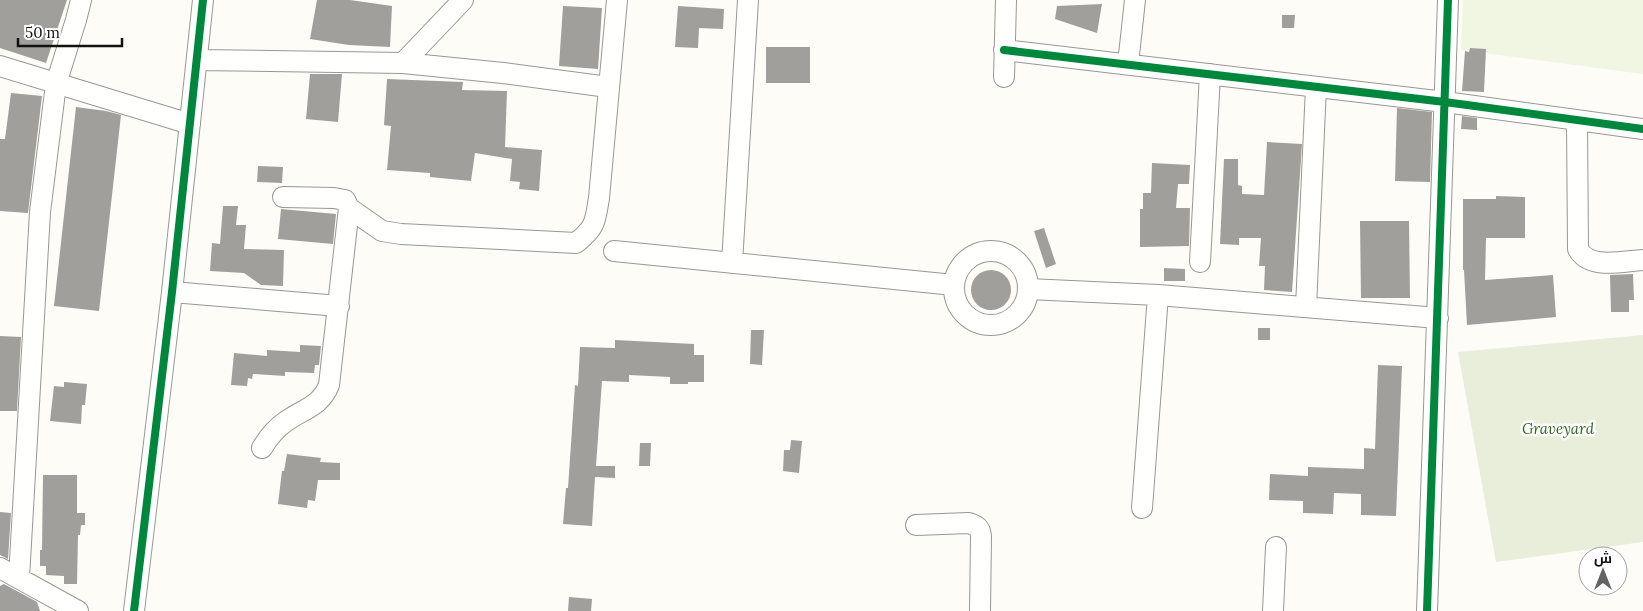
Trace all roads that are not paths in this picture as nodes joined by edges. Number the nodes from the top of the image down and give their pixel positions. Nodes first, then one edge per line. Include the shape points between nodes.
1 (81, 0) edge
2 (202, 0) edge
3 (463, 0) edge
4 (617, 0) edge
5 (748, 0) edge
6 (1006, 0) edge
7 (1135, 0) edge
8 (1448, 0) edge
9 (1004, 50) junction
10 (197, 60) junction
11 (403, 63) junction
12 (1128, 64) junction
13 (0, 66) edge
14 (1210, 74) junction
15 (1004, 77) dead end
16 (56, 84) junction
17 (608, 87) junction
18 (1316, 87) junction
19 (1445, 102) junction
20 (1577, 120) junction
21 (190, 124) junction
22 (1643, 129) edge
23 (283, 196) dead end
24 (349, 208) junction
25 (614, 251) dead end
26 (1643, 260) edge
27 (1200, 262) dead end
28 (732, 263) junction
29 (954, 285) junction
30 (1028, 289) junction
31 (172, 292) junction
32 (1158, 295) junction
33 (339, 306) junction
34 (1306, 307) junction
35 (1438, 318) junction
36 (262, 448) dead end
37 (1142, 508) dead end
38 (916, 525) dead end
39 (1276, 547) dead end
40 (0, 568) edge
41 (19, 578) junction
42 (60, 602) junction
43 (41, 611) edge
44 (78, 611) edge
45 (134, 611) edge
46 (980, 611) edge
47 (1273, 611) edge
48 (1427, 611) edge

1 - 16 street
2 - 10 street
3 - 11 street
4 - 17 street
5 - 28 street
6 - 9 street
7 - 12 street
8 - 19 street
9 - 12 street
9 - 15 street
10 - 11 street
10 - 21 street
11 - 17 street
12 - 14 street
13 - 16 street
14 - 18 street
14 - 27 street
16 - 21 street
16 - 41 street via 40,212
17 - 24 street via 594,224 576,243 401,234 382,231
18 - 19 street
18 - 34 street
19 - 20 street
19 - 35 street
20 - 22 street
20 - 26 street via 1578,249 1587,260 1594,262
21 - 31 street
23 - 24 street via 334,198 345,200
24 - 33 street
25 - 28 street
28 - 29 street
29 - 30 street via 962,265 976,255 993,251 1004,253 1022,267
29 - 30 street via 959,308 967,317 990,326 1016,315 1026,300
30 - 32 street
31 - 33 street
31 - 45 street
32 - 34 street
32 - 37 street
33 - 36 street via 325,394 318,402 284,422 268,437
34 - 35 street
35 - 48 street
38 - 46 street via 969,523 980,529
39 - 47 street
40 - 41 street
41 - 42 street
42 - 43 street
42 - 44 street

